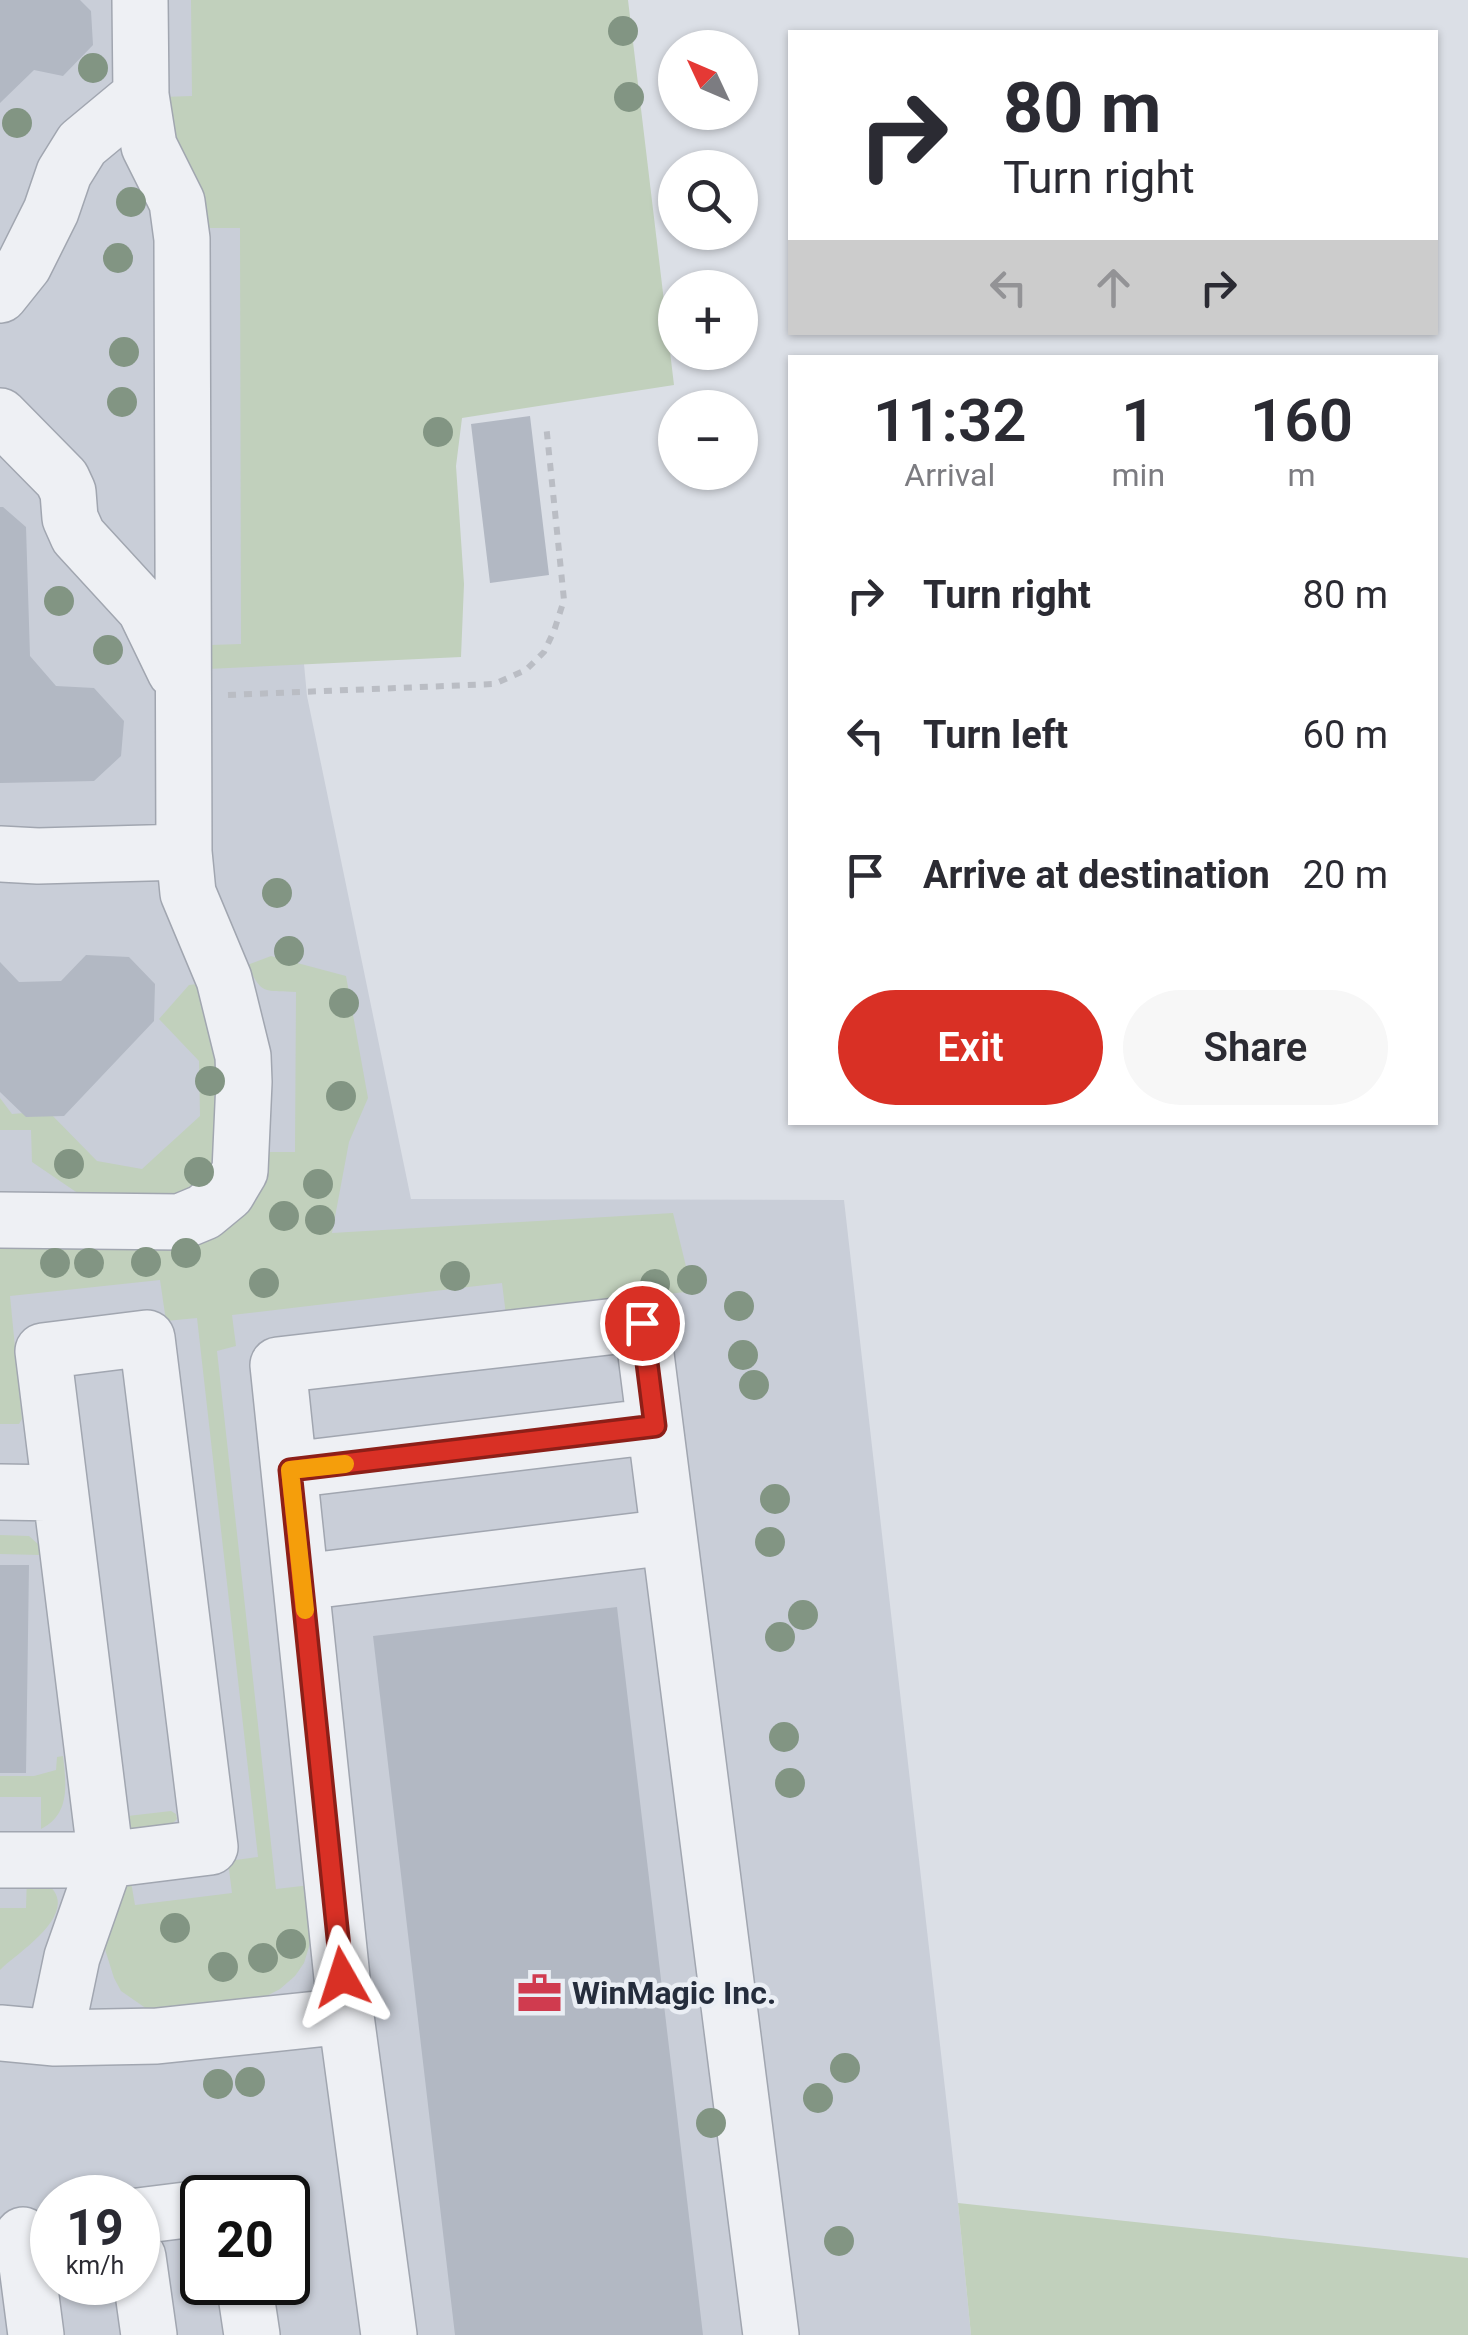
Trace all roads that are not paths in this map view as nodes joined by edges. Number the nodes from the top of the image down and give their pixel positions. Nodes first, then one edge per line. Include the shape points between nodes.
1 (140, 0) edge
2 (141, 95) junction
3 (0, 294) edge
4 (0, 416) edge
5 (182, 690) junction
6 (184, 852) junction
7 (0, 854) edge
8 (0, 1220) edge
9 (655, 1426) junction
10 (290, 1470) junction
11 (0, 1492) edge
12 (60, 1493) junction
13 (668, 1537) junction
14 (302, 1582) junction
15 (0, 1860) edge
16 (106, 1860) junction
17 (346, 2016) junction
18 (0, 2033) edge
19 (55, 2038) junction
20 (25, 2235) edge
21 (145, 2305) edge
22 (247, 2305) edge
23 (36, 2335) edge
24 (150, 2335) edge
25 (252, 2335) edge
26 (389, 2335) edge
27 (772, 2335) edge

1 - 2 street
2 - 3 street via 82,144 24,265
2 - 5 street via 149,146 177,202 182,239
4 - 5 street via 62,479 78,536 146,610
5 - 6 street
6 - 7 street
6 - 8 street via 188,892 224,979 243,1056 240,1171 228,1193 180,1222
9 - 10 street
9 - 10 street via 642,1323 278,1365
9 - 13 street
10 - 14 street
11 - 12 street
12 - 16 street
12 - 16 street via 43,1351 147,1338 210,1847
13 - 14 street
13 - 27 street
14 - 17 street
15 - 16 street
16 - 19 street via 72,1957
17 - 19 street via 158,2036
17 - 26 street
18 - 19 street
20 - 23 street
21 - 24 street
22 - 25 street

